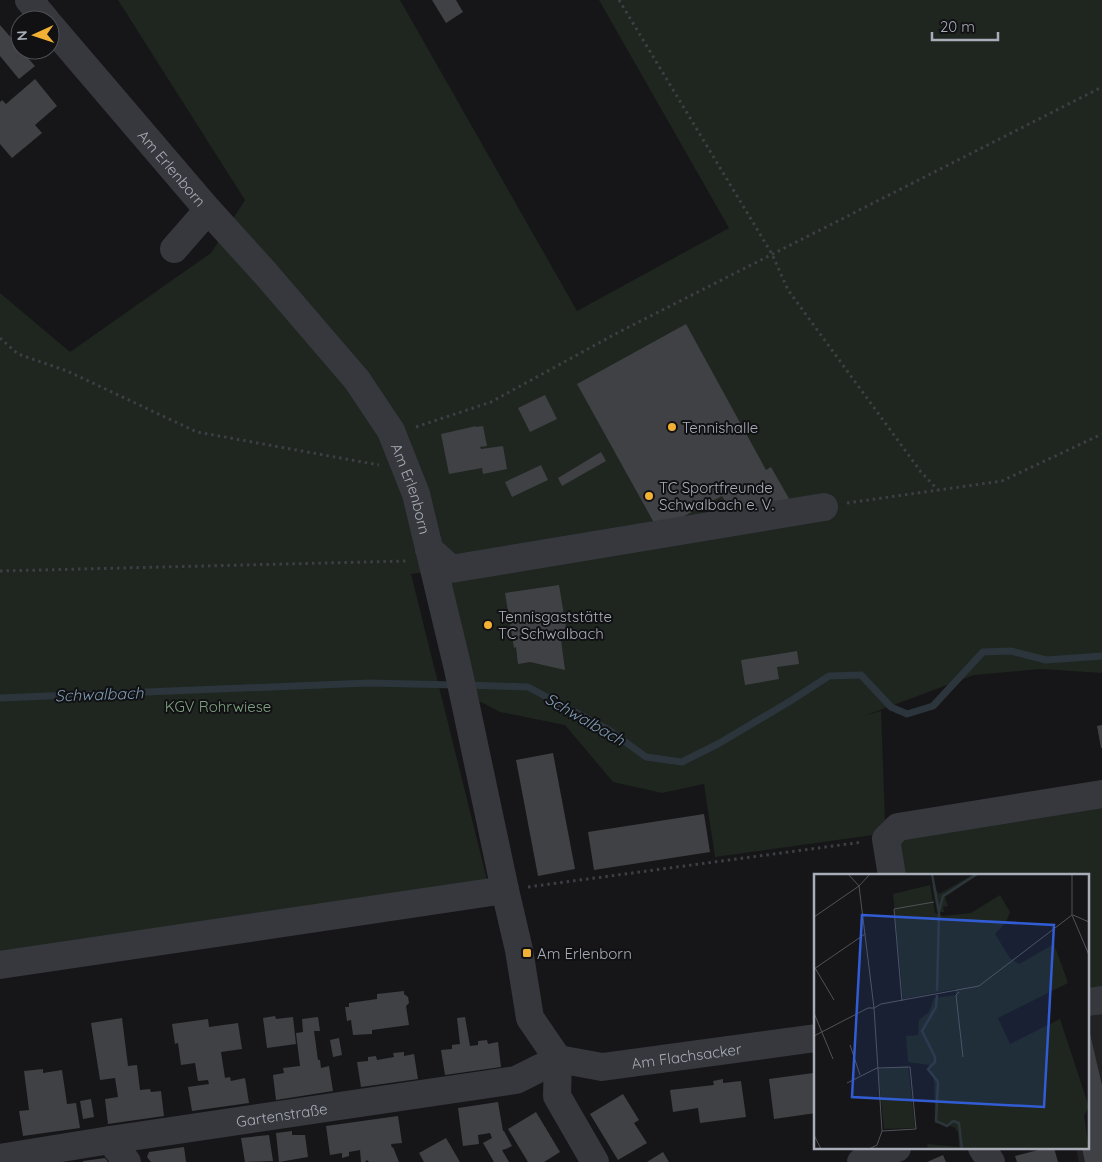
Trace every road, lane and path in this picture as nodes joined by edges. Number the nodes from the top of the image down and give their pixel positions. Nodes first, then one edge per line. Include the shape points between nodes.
1 (29, 0) edge
2 (619, 0) edge
3 (38, 10) edge
4 (60, 37) edge
5 (1102, 87) edge
6 (208, 210) junction
7 (174, 249) dead end
8 (772, 254) junction
9 (0, 338) edge
10 (413, 428) dead end
11 (1102, 434) edge
12 (387, 467) dead end
13 (938, 490) junction
14 (824, 507) joint
15 (420, 555) junction
16 (0, 571) edge
17 (1102, 794) edge
18 (886, 839) junction
19 (892, 874) edge
20 (505, 890) junction
21 (0, 965) edge
22 (814, 1038) edge
23 (558, 1059) junction
24 (110, 1140) junction
25 (892, 1150) edge
26 (983, 1150) edge
27 (0, 1158) edge
28 (127, 1162) edge
29 (595, 1162) edge
30 (861, 1162) edge
31 (991, 1162) edge

1 - 3 street
2 - 8 path
4 - 6 street, Am Erlenborn
5 - 8 path
6 - 7 street
6 - 15 street, Am Erlenborn via 356,380 391,432 416,494
8 - 10 path via 491,402
8 - 13 path via 788,290 921,472
9 - 12 path via 18,354 66,371 197,432
11 - 13 path via 1002,481
13 - 14 path
14 - 15 street via 451,569
15 - 16 path
15 - 20 street, Am Erlenborn via 458,670
17 - 18 street via 898,827
18 - 19 street
18 - 20 path
20 - 21 street
20 - 23 street, Am Erlenborn via 519,950 531,972 530,1018
22 - 23 street, Am Flachsacker via 602,1067
23 - 24 street, Gartenstraße via 516,1080
23 - 29 street via 557,1096
24 - 27 street, Gartenstraße
24 - 28 street
25 - 30 street
26 - 31 street

